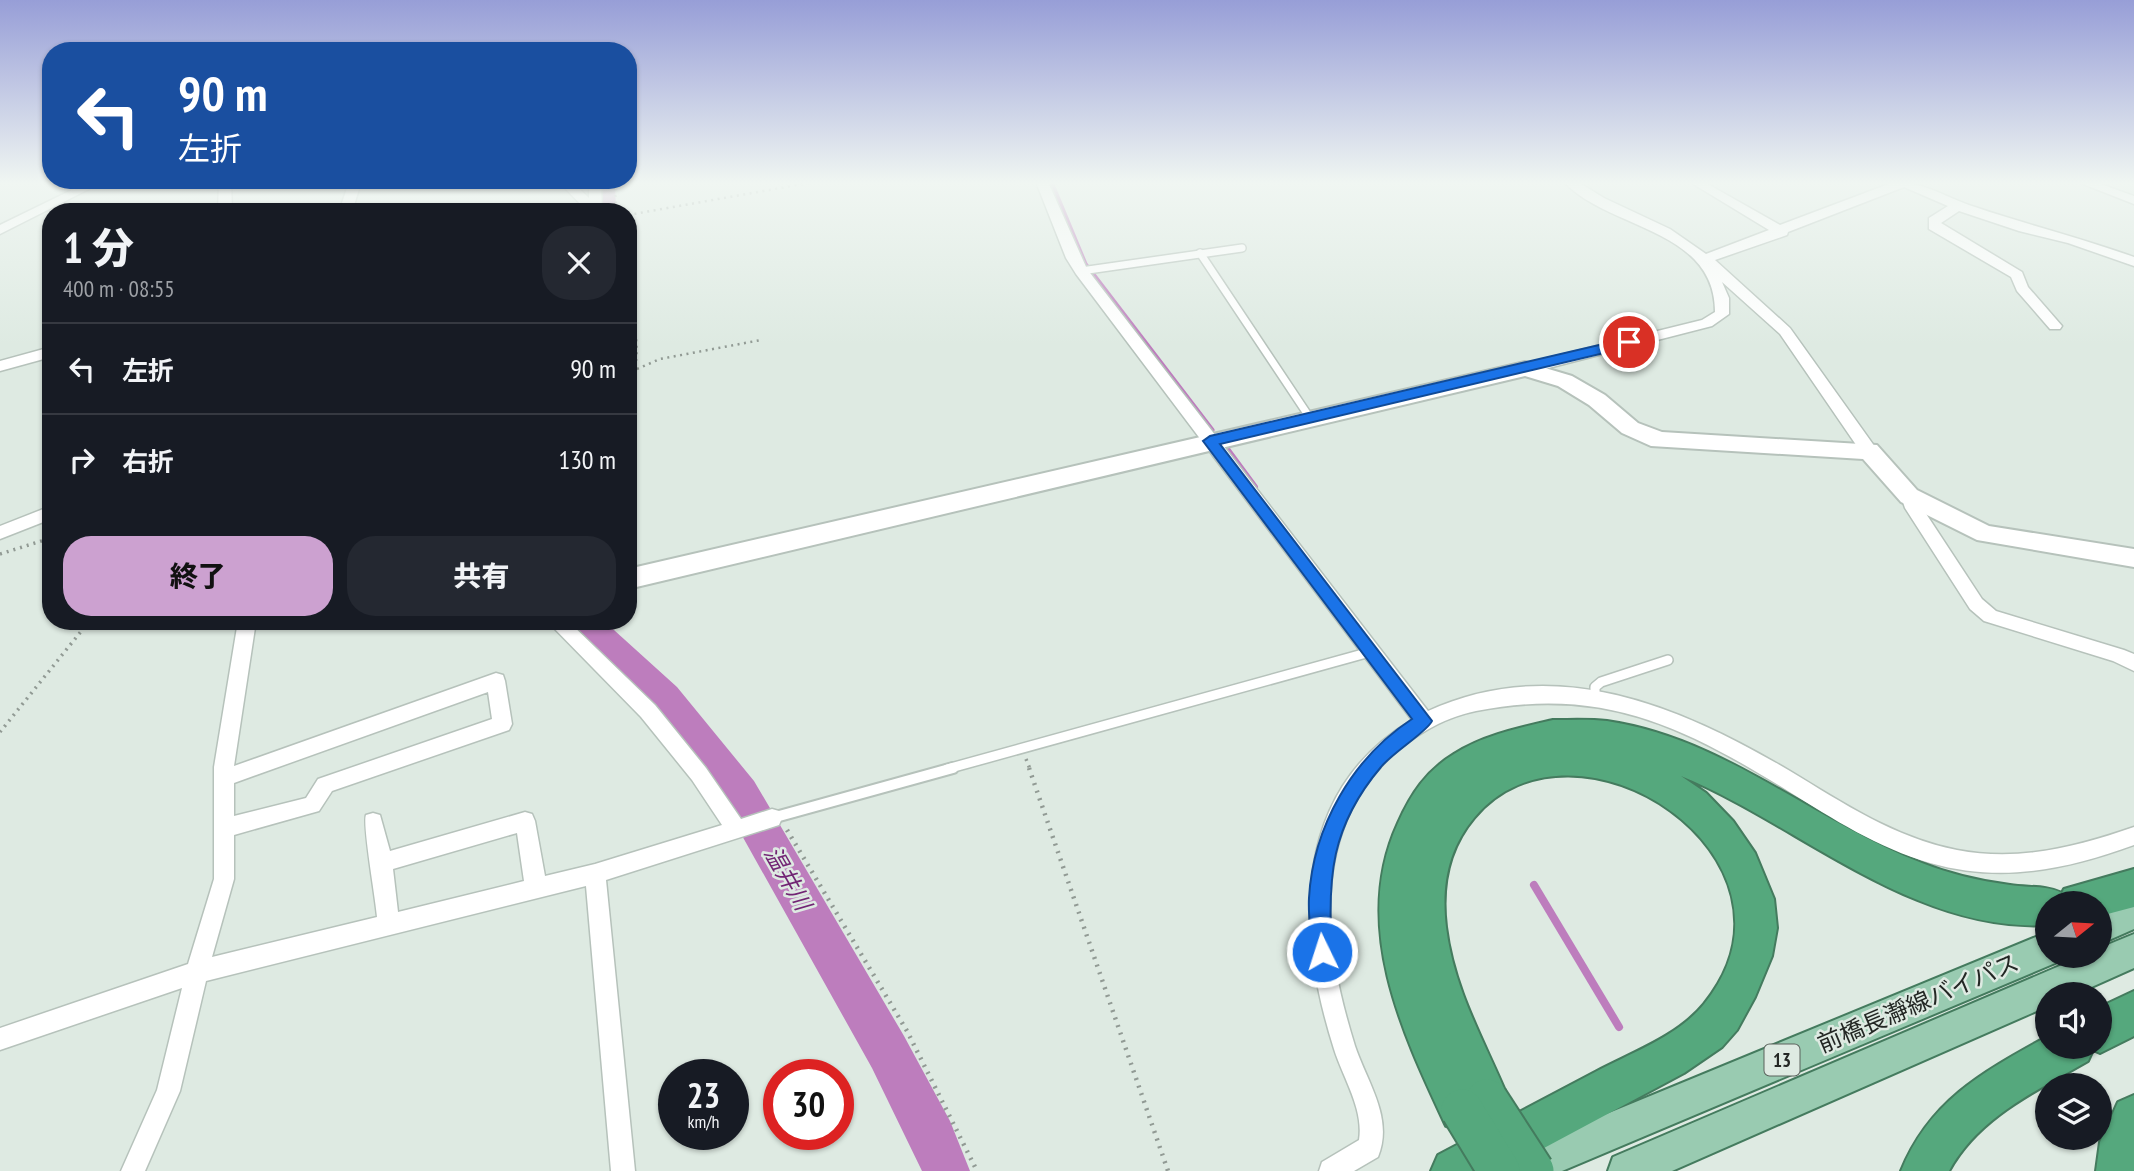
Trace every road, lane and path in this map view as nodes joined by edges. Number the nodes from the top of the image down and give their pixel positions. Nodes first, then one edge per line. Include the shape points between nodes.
1 (1064, 237) edge
2 (1672, 237) edge
3 (1769, 237) edge
4 (1952, 237) edge
5 (2059, 237) edge
6 (1242, 248) dead end
7 (1200, 253) junction
8 (1705, 260) junction
9 (2134, 262) edge
10 (1081, 271) junction
11 (2055, 326) dead end
12 (637, 340) edge
13 (761, 340) dead end
14 (42, 354) edge
15 (0, 366) edge
16 (637, 369) joint
17 (1525, 369) junction
18 (1310, 418) junction
19 (1210, 441) junction
20 (1869, 451) junction
21 (1909, 496) junction
22 (42, 516) edge
23 (0, 533) edge
24 (42, 541) edge
25 (0, 554) edge
26 (2134, 558) edge
27 (637, 577) edge
28 (82, 630) edge
29 (246, 630) edge
30 (565, 630) edge
31 (1370, 652) junction
32 (1668, 660) dead end
33 (2134, 663) edge
34 (1595, 696) junction
35 (1424, 721) junction
36 (0, 732) edge
37 (1022, 749) junction
38 (224, 778) junction
39 (776, 817) junction
40 (373, 822) dead end
41 (739, 826) junction
42 (224, 828) junction
43 (2134, 836) edge
44 (382, 863) junction
45 (595, 874) junction
46 (536, 888) junction
47 (2134, 888) edge
48 (2112, 894) edge
49 (2035, 907) edge
50 (2134, 912) edge
51 (2112, 922) edge
52 (389, 925) junction
53 (2134, 951) edge
54 (2035, 954) edge
55 (197, 972) junction
56 (2134, 1012) edge
57 (2112, 1024) edge
58 (0, 1039) edge
59 (2050, 1059) edge
60 (1475, 1105) junction
61 (2134, 1118) edge
62 (133, 1171) edge
63 (623, 1171) edge
64 (976, 1171) edge
65 (1168, 1171) edge
66 (1331, 1171) edge
67 (1454, 1171) edge
68 (1499, 1171) edge
69 (1516, 1171) edge
70 (1533, 1171) edge
71 (1627, 1171) edge
72 (1924, 1171) edge
73 (2119, 1171) edge

1 - 10 street
2 - 8 street
3 - 8 street
4 - 11 street via 2017,275 2022,288
5 - 9 street
6 - 7 lane
7 - 10 lane
7 - 18 lane
8 - 17 street via 1722,298 1722,314 1707,323
8 - 20 street via 1785,331
10 - 19 street
12 - 16 path
13 - 16 path via 650,362
14 - 15 street
17 - 18 street
17 - 20 street via 1565,380 1630,428 1659,440
18 - 19 street
19 - 27 street
19 - 31 street
20 - 21 street
21 - 26 street via 1985,534
21 - 33 street via 1976,604 1990,616
22 - 23 street
24 - 25 path
28 - 36 path
29 - 38 street
30 - 41 street via 648,711
31 - 35 street
31 - 37 lane
32 - 34 lane via 1601,682 1595,687
34 - 35 street via 1522,694 1488,699
34 - 43 street via 1656,711 1697,728 1858,823 1931,854 1990,866 2026,866 2069,858
35 - 66 street via 1375,760 1354,786 1339,813 1322,867 1319,912 1324,969 1345,1050 1374,1128 1369,1148
37 - 39 lane
37 - 65 path
38 - 42 street
38 - 42 street via 496,681 502,724 325,785 312,805
39 - 41 street
39 - 64 path via 922,1058
40 - 44 street
41 - 45 street
42 - 55 street via 224,879
44 - 46 street via 525,821
44 - 52 street
45 - 46 street
45 - 63 street
46 - 52 street
47 - 48 highway
49 - 60 highway via 1972,897 1912,878 1728,779 1649,746 1612,738 1554,736 1506,746 1462,768 1429,800 1406,846 1399,873 1400,938 1406,972 1436,1056
50 - 51 main road
52 - 55 street
53 - 71 main road, 前橋長瀞線バイパス / 13
54 - 69 main road, 前橋長瀞線バイパス / 13
55 - 58 street
55 - 62 street via 168,1091
56 - 57 highway
59 - 72 highway via 1968,1110 1946,1131
60 - 67 highway via 1438,988 1424,922 1427,866 1444,822 1475,790 1494,778 1547,761 1612,765 1660,783 1712,822 1746,877 1756,904 1757,934 1743,979 1719,1020 1678,1053
60 - 68 highway, bridge
60 - 70 highway, bridge
61 - 73 highway via 2123,1142

